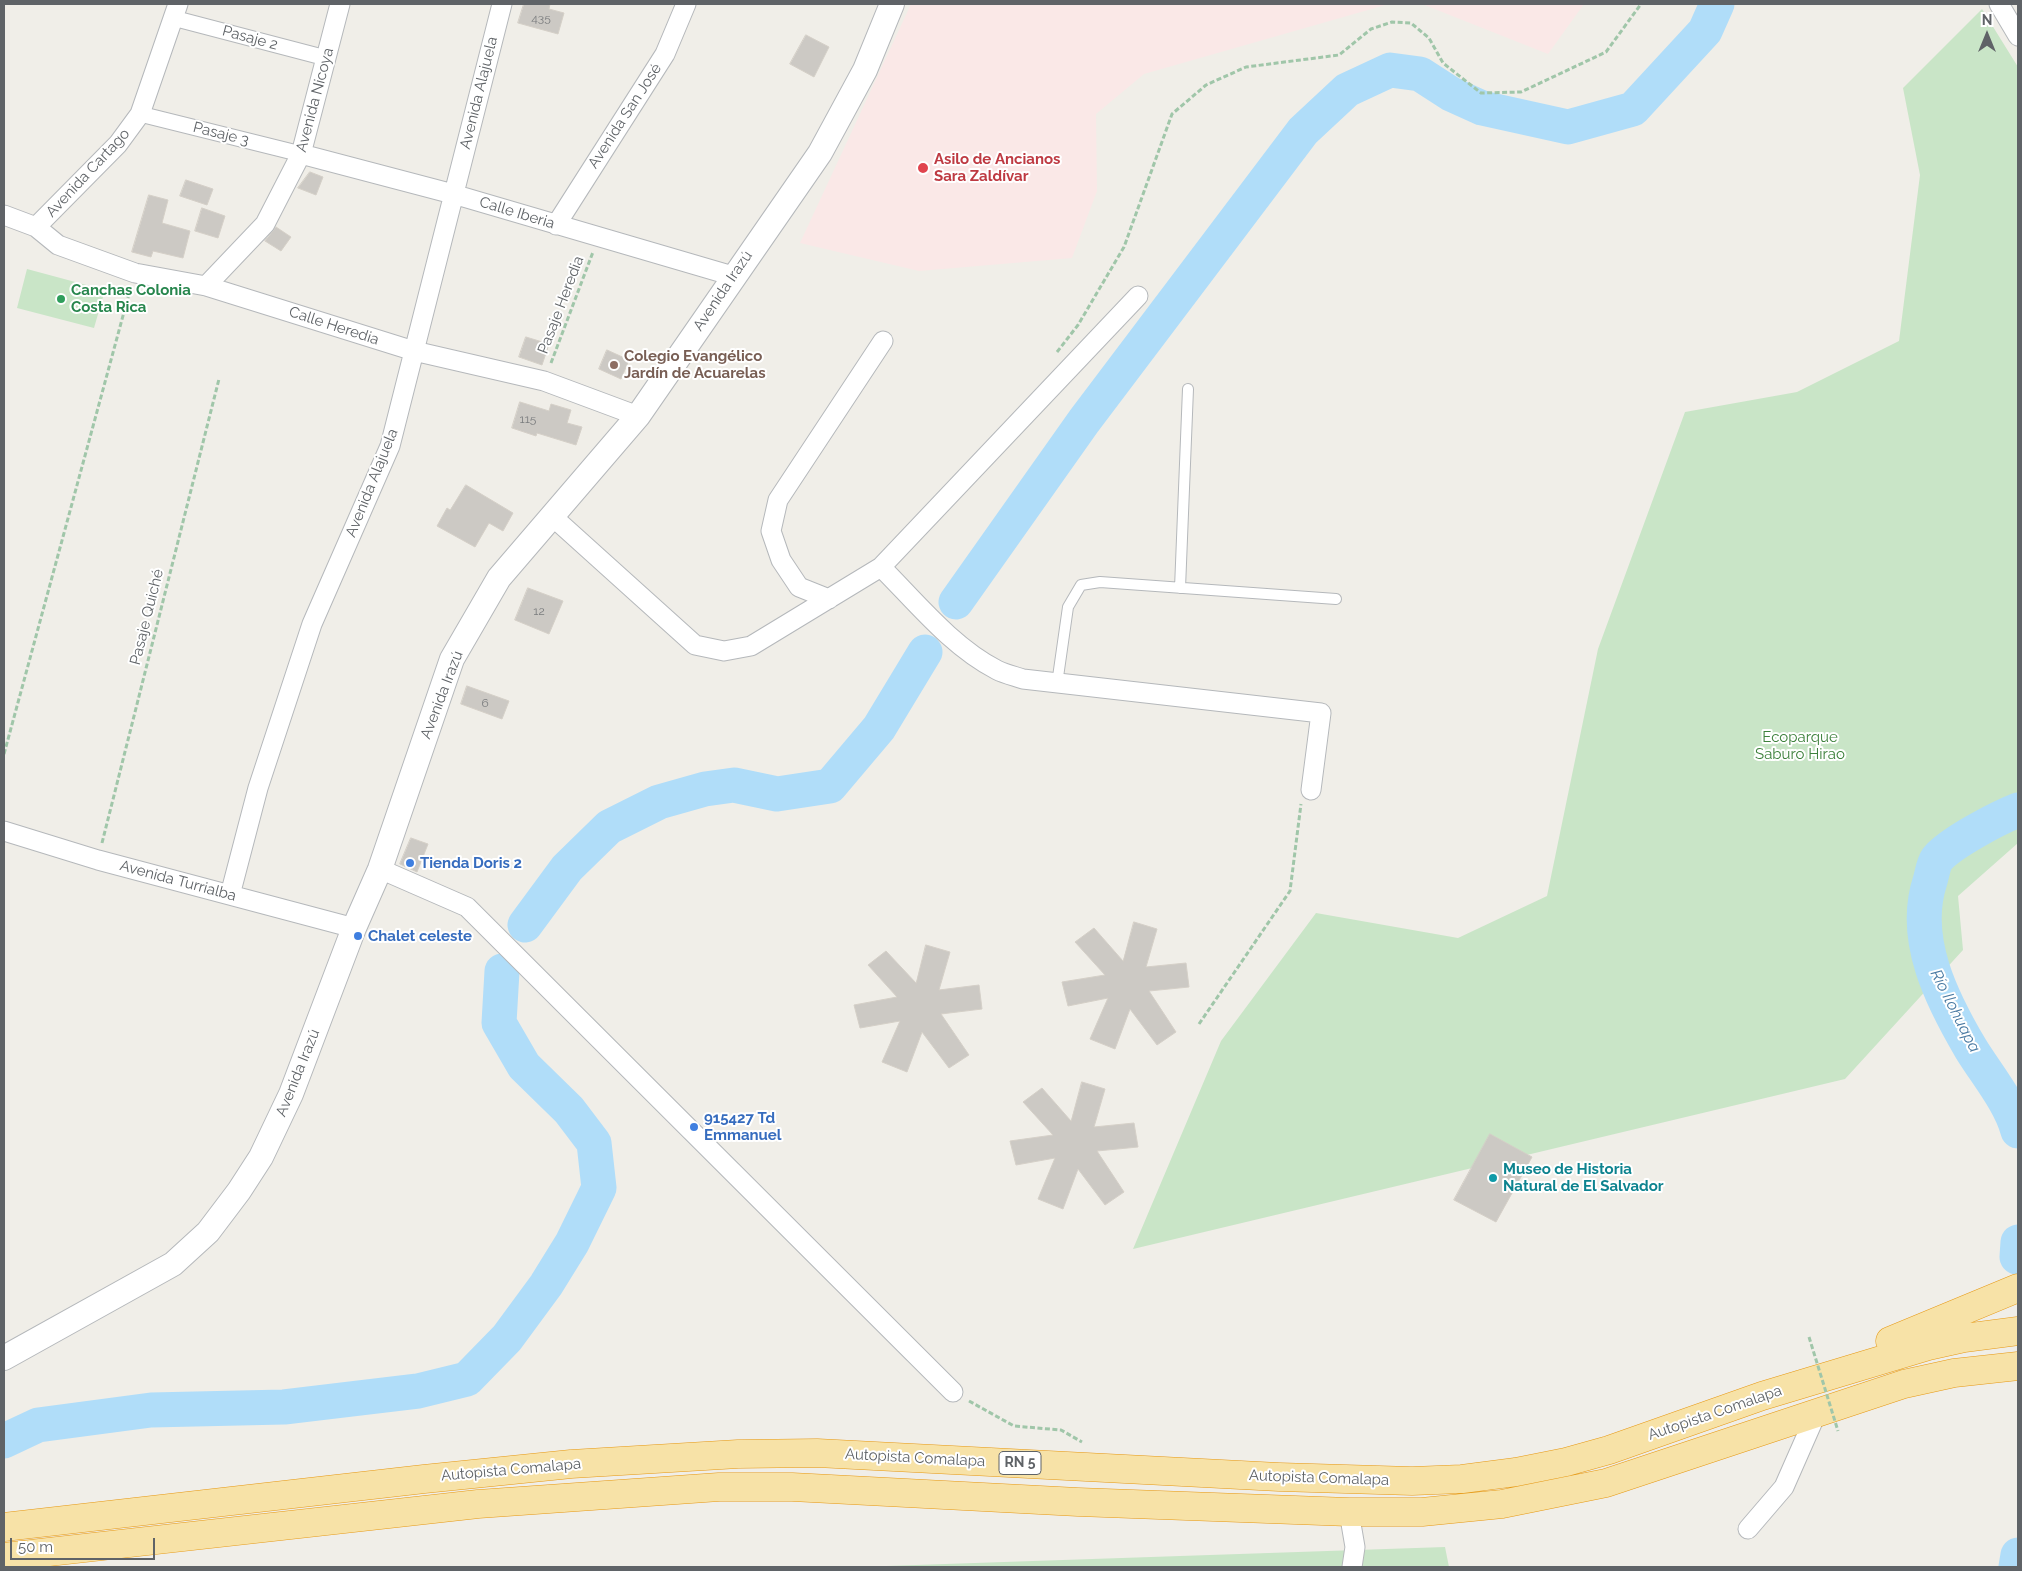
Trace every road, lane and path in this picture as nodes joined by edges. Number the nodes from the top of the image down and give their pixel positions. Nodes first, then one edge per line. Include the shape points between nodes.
1 (340, 4) edge
2 (502, 4) edge
3 (686, 4) edge
4 (892, 4) edge
5 (1641, 4) edge
6 (1999, 4) edge
7 (175, 11) edge
8 (2018, 36) edge
9 (326, 58) junction
10 (140, 114) junction
11 (301, 154) junction
12 (453, 194) junction
13 (4, 215) edge
14 (556, 225) junction
15 (36, 227) junction
16 (599, 238) junction
17 (134, 273) junction
18 (733, 276) junction
19 (206, 286) junction
20 (1138, 296) dead end
21 (883, 341) dead end
22 (414, 351) junction
23 (1054, 355) dead end
24 (219, 379) dead end
25 (544, 381) junction
26 (1188, 389) dead end
27 (638, 416) junction
28 (552, 517) junction
29 (881, 566) junction
30 (1180, 588) junction
31 (829, 598) junction
32 (1336, 599) dead end
33 (1057, 684) junction
34 (4, 754) edge
35 (1311, 790) joint
36 (4, 831) edge
37 (98, 860) junction
38 (380, 869) junction
39 (230, 895) junction
40 (354, 928) junction
41 (1199, 1024) dead end
42 (2018, 1288) edge
43 (2018, 1331) edge
44 (1809, 1337) dead end
45 (4, 1358) edge
46 (2018, 1366) edge
47 (953, 1392) joint
48 (1762, 1396) junction
49 (1817, 1412) junction
50 (1838, 1431) dead end
51 (1086, 1445) dead end
52 (1349, 1512) junction
53 (4, 1527) edge
54 (1748, 1529) dead end
55 (4, 1557) edge
56 (1348, 1566) edge

1 - 9 street, Avenida Nicoya
2 - 12 street, Avenida Alajuela
3 - 14 street, Avenida San José via 665,54
4 - 18 street, Avenida Irazú via 865,70 820,153
5 - 23 path via 1606,52 1521,92 1481,93 1443,63 1429,38 1417,28 1410,23 1392,22 1371,29 1339,55 1246,67 1206,85 1172,114 1124,247 1078,325
6 - 8 street
7 - 9 street, Pasaje 2
7 - 10 street, Avenida Cartago
9 - 11 street, Avenida Nicoya
10 - 11 street, Pasaje 3
10 - 15 street, Avenida Cartago via 118,144
11 - 12 street, Calle Iberia
11 - 19 street, Avenida Nicoya via 265,224
12 - 14 street, Calle Iberia
12 - 22 street, Avenida Alajuela
13 - 15 street, Calle Heredia
14 - 16 street, Calle Iberia
15 - 17 street, Calle Heredia via 58,244
16 - 18 street, Calle Iberia
16 - 25 path, Pasaje Heredia
17 - 19 street, Calle Heredia
17 - 34 path
18 - 27 street, Avenida Irazú
19 - 22 street, Calle Heredia
20 - 29 street
21 - 31 street via 778,500 771,531 782,560 799,587
22 - 25 street, Calle Heredia
22 - 39 street, Avenida Alajuela via 390,446 312,624 258,788
24 - 37 path, Pasaje Quiché
25 - 27 street, Calle Heredia
26 - 30 lane
27 - 28 street, Avenida Irazú
28 - 31 street via 695,645 724,651 751,646
28 - 38 street, Avenida Irazú via 499,578 452,659
29 - 31 street
29 - 33 street via 970,652 1005,673
30 - 32 lane
30 - 33 lane via 1100,582 1081,585 1068,606
33 - 35 street via 1322,713
35 - 41 path via 1301,802 1290,891
36 - 37 street, Avenida Turrialba
37 - 39 street, Avenida Turrialba
38 - 40 street, Avenida Irazú
38 - 47 street via 467,907
39 - 40 street, Avenida Turrialba
40 - 45 street, Avenida Irazú via 291,1094 262,1156 208,1232 173,1264
42 - 48 highway
43 - 48 highway, Autopista Comalapa / RN 5 via 1928,1346
44 - 50 path, bridge
46 - 49 highway, Autopista Comalapa via 1930,1378
47 - 51 path via 1014,1426 1061,1430
48 - 53 highway, Autopista Comalapa / RN 5 via 1566,1462 1462,1478 1412,1481 1298,1478 827,1453 738,1454 571,1464 424,1478
49 - 52 highway, Autopista Comalapa via 1606,1483 1502,1504 1422,1512
49 - 54 street via 1784,1488
52 - 55 highway, Autopista Comalapa via 792,1487 719,1488 478,1504
52 - 56 street via 1355,1547

